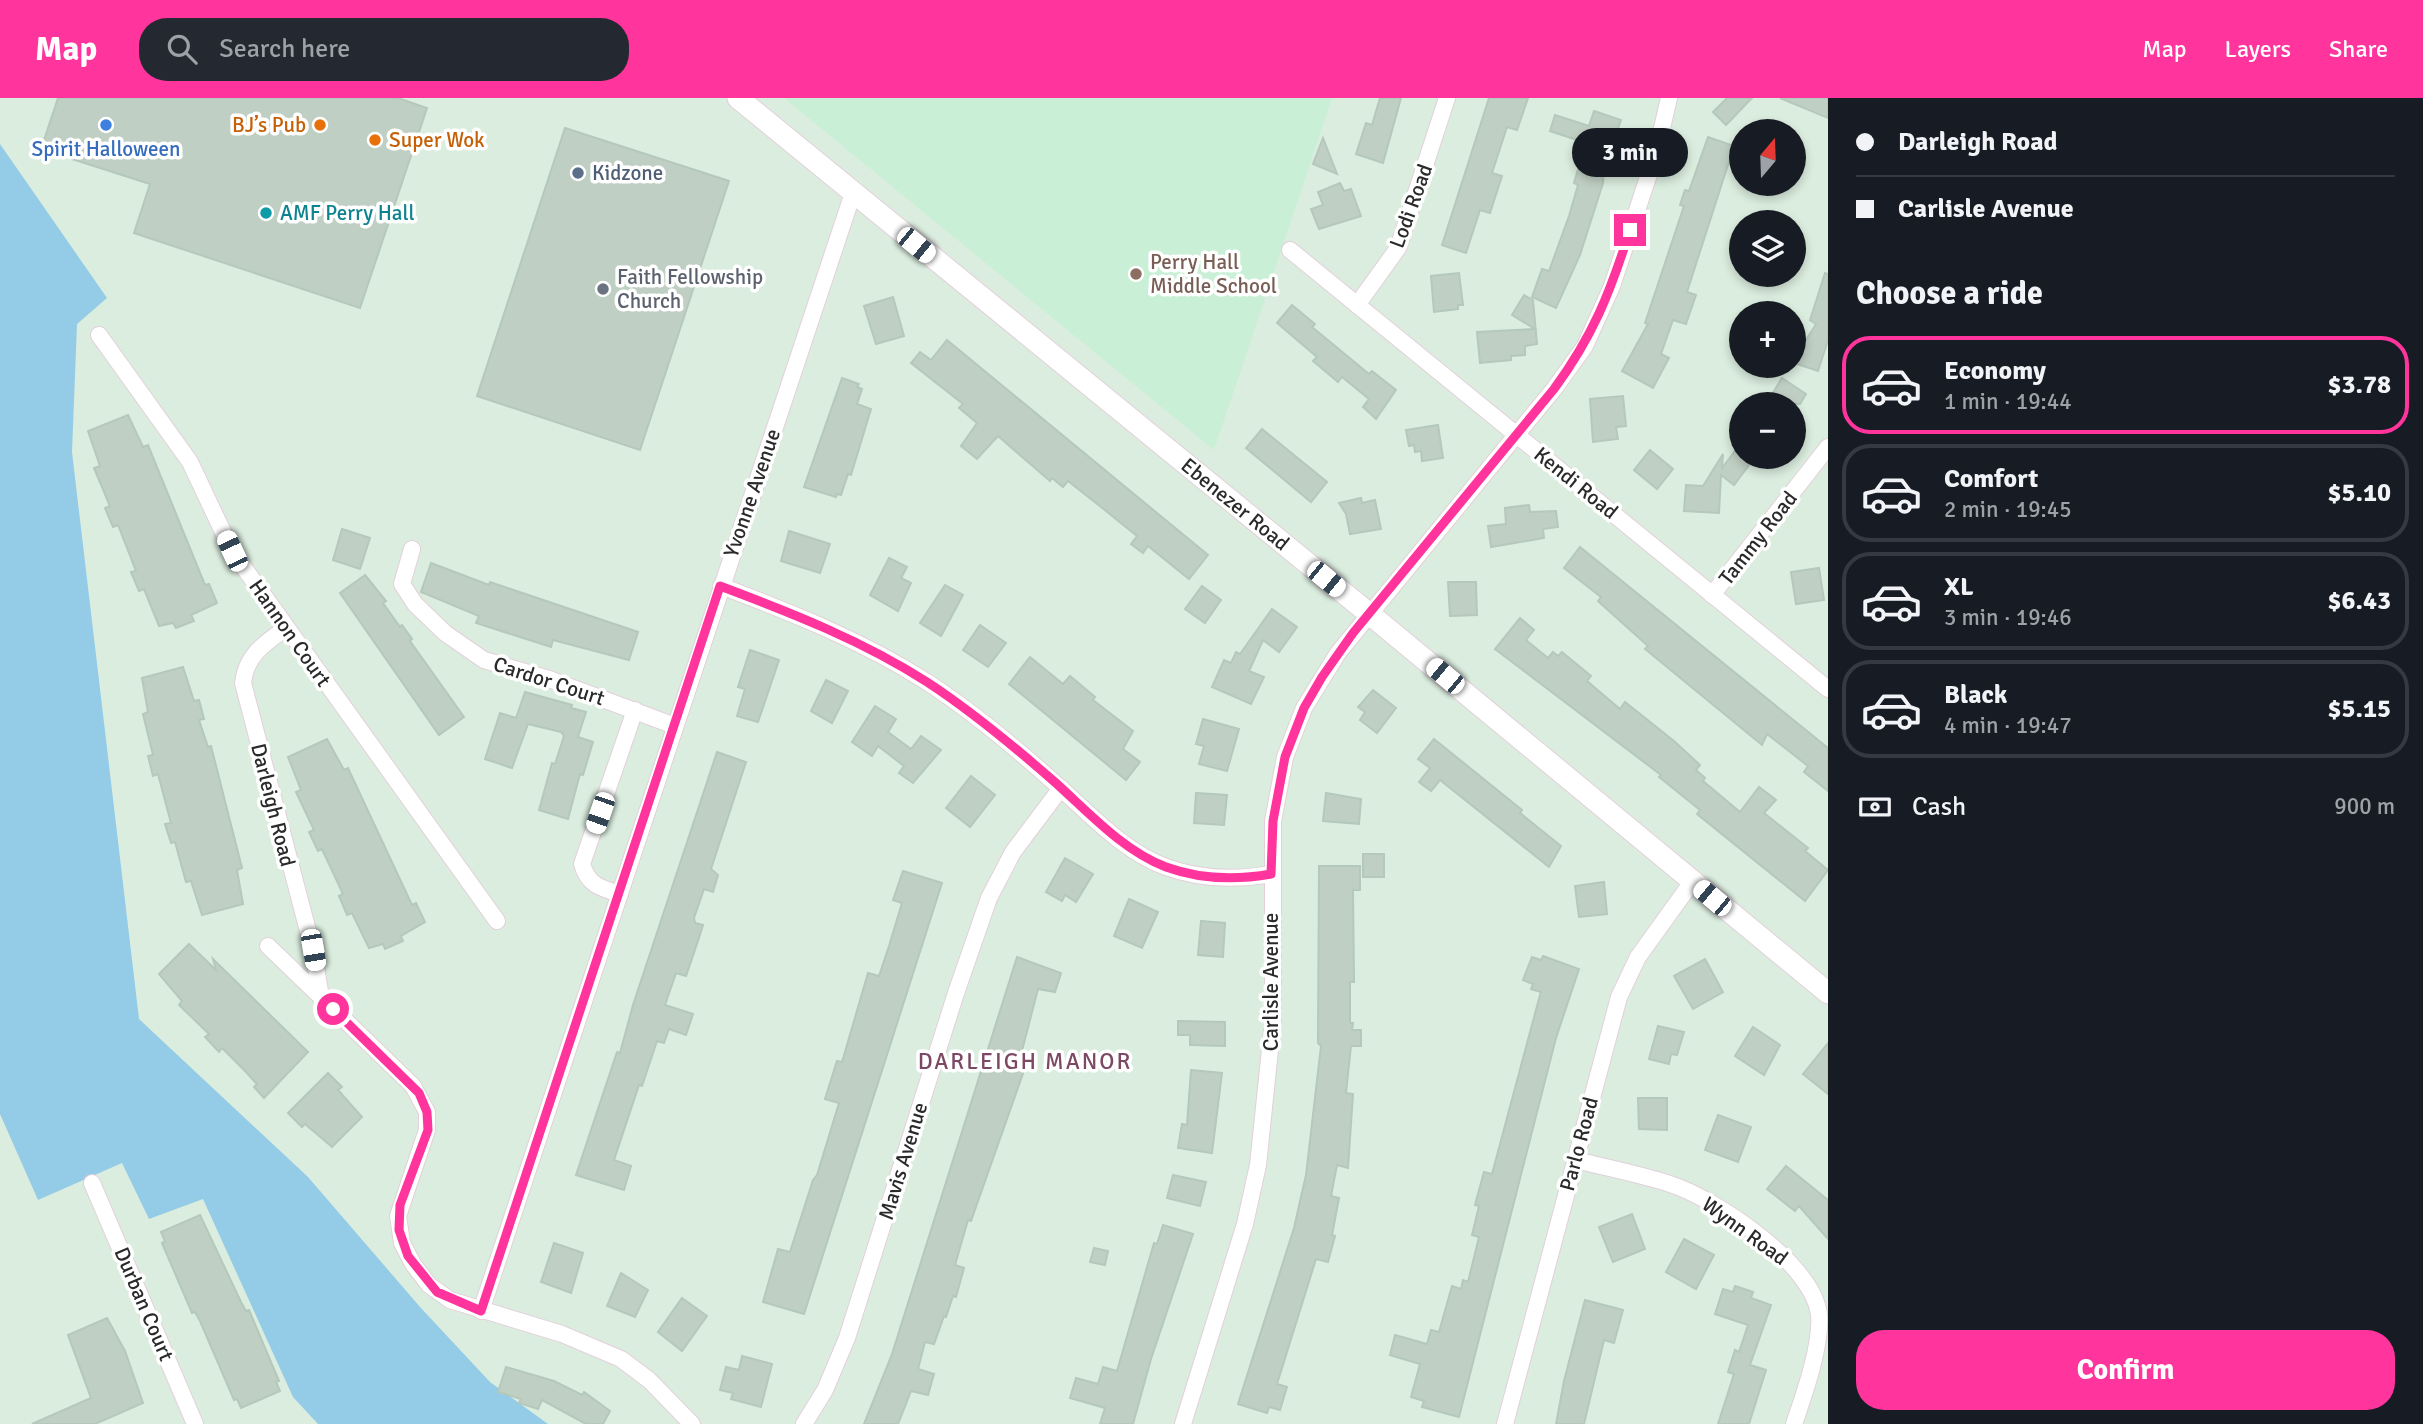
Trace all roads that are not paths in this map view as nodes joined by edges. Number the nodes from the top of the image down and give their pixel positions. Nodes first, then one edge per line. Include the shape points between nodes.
1 (737, 98) edge
2 (1447, 98) edge
3 (1669, 98) edge
4 (852, 193) junction
5 (1290, 250) dead end
6 (1357, 304) junction
7 (99, 335) dead end
8 (1516, 434) junction
9 (1828, 447) edge
10 (412, 549) dead end
11 (720, 586) junction
12 (1713, 595) junction
13 (1369, 614) junction
14 (286, 628) junction
15 (1828, 689) edge
16 (635, 710) junction
17 (675, 726) junction
18 (1061, 788) junction
19 (1271, 874) junction
20 (1692, 882) junction
21 (620, 894) junction
22 (497, 921) dead end
23 (268, 946) dead end
24 (1828, 993) edge
25 (321, 998) junction
26 (1576, 1160) junction
27 (92, 1183) dead end
28 (481, 1311) junction
29 (195, 1424) edge
30 (692, 1424) edge
31 (804, 1424) edge
32 (1183, 1424) edge
33 (1505, 1424) edge
34 (1794, 1424) edge

1 - 4 street, Ebenezer Road
2 - 6 street, Lodi Road via 1398,248
3 - 8 street, Carlisle Avenue via 1657,150 1594,330
4 - 11 street, Yvonne Avenue
4 - 13 street, Ebenezer Road
5 - 6 street, Kendi Road
6 - 8 street, Kendi Road
7 - 14 street, Hannon Court via 190,462 232,551
8 - 12 street, Kendi Road
8 - 13 street, Carlisle Avenue
9 - 12 street, Tammy Road
10 - 16 street, Cardor Court via 402,584 445,633 484,660
11 - 17 street, Yvonne Avenue
11 - 18 street via 883,655 964,709
12 - 15 street, Kendi Road
13 - 19 street, Carlisle Avenue via 1332,661 1296,727 1277,793
13 - 20 street, Ebenezer Road
14 - 22 street, Hannon Court
14 - 25 street, Darleigh Road via 256,651 244,671 243,683 313,950
16 - 17 street, Cardor Court
16 - 21 street via 582,864 586,878 595,886
17 - 21 street, Yvonne Avenue
18 - 19 street via 1131,848 1166,867 1219,877
18 - 31 street, Mavis Avenue via 1013,852 989,898 847,1338 825,1390
19 - 32 street, Carlisle Avenue via 1273,1021 1258,1165 1245,1224
20 - 24 street, Ebenezer Road
20 - 26 street, Parlo Road via 1638,957 1619,997
21 - 28 street, Yvonne Avenue
23 - 25 street
25 - 28 street via 419,1093 428,1130 400,1205 402,1243 437,1292
26 - 33 street, Parlo Road
26 - 34 street, Wynn Road via 1695,1195 1793,1265 1814,1297 1819,1315
27 - 29 street, Durban Court
28 - 30 street via 562,1334 621,1359

